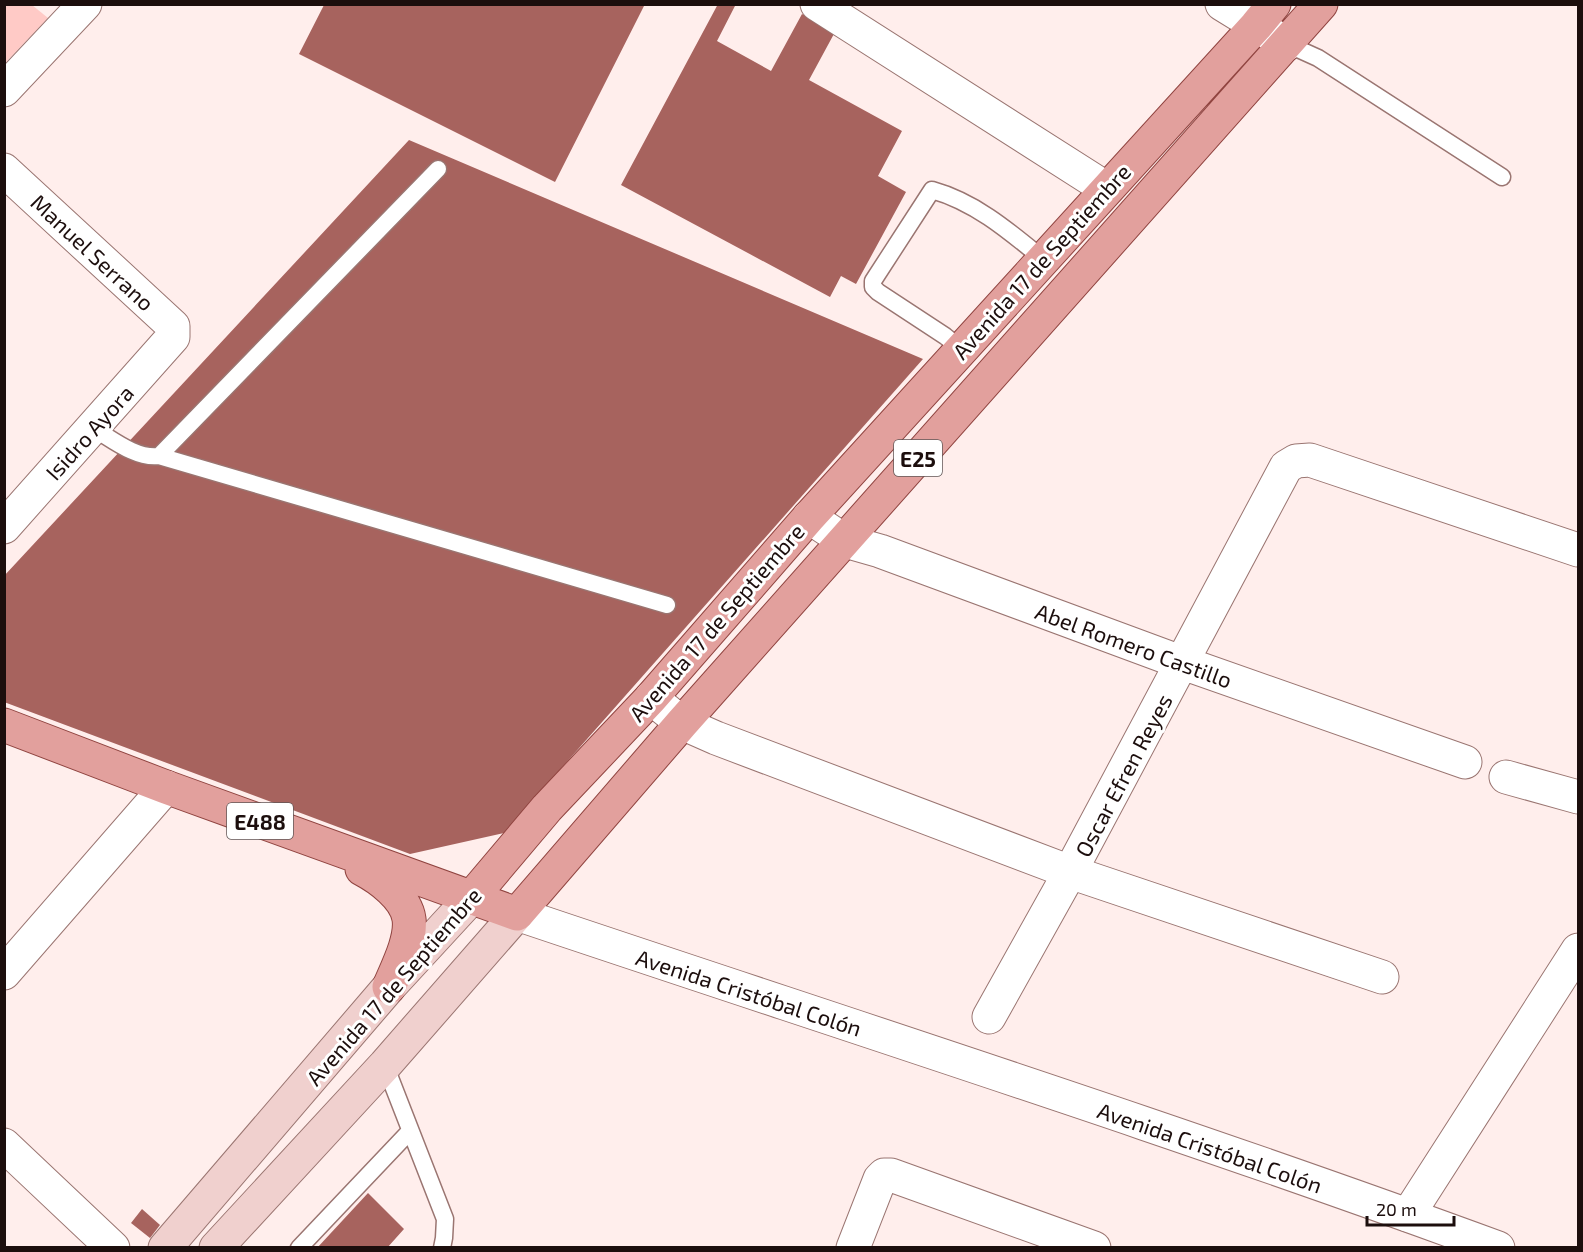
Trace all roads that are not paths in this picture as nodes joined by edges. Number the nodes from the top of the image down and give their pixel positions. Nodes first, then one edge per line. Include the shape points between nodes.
1 (817, 4) edge
2 (1222, 4) edge
3 (1321, 4) edge
4 (73, 9) edge
5 (1265, 15) edge
6 (1287, 44) junction
7 (4, 90) edge
8 (438, 169) dead end
9 (4, 170) edge
10 (1502, 177) dead end
11 (1107, 189) junction
12 (1043, 259) junction
13 (173, 337) joint
14 (961, 349) junction
15 (93, 428) junction
16 (159, 456) junction
17 (809, 517) junction
18 (4, 527) edge
19 (846, 540) junction
20 (1578, 550) edge
21 (667, 605) dead end
22 (1183, 663) junction
23 (651, 698) junction
24 (682, 723) junction
25 (4, 725) edge
26 (1465, 762) dead end
27 (1506, 777) dead end
28 (166, 787) junction
29 (1578, 797) edge
30 (302, 836) junction
31 (1070, 872) junction
32 (471, 898) junction
33 (517, 914) junction
34 (1578, 950) edge
35 (4, 973) edge
36 (1382, 977) dead end
37 (389, 987) junction
38 (989, 1017) dead end
39 (385, 1065) junction
40 (410, 1131) junction
41 (4, 1145) edge
42 (1408, 1215) junction
43 (1087, 1246) edge
44 (113, 1248) edge
45 (165, 1248) edge
46 (216, 1248) edge
47 (300, 1248) edge
48 (442, 1248) edge
49 (853, 1248) edge
50 (1498, 1248) edge

1 - 11 street
2 - 5 street
3 - 6 main road, Avenida 17 de Septiembre / E25
4 - 7 street
5 - 6 street
5 - 11 main road, Avenida 17 de Septiembre / E25
6 - 10 lane via 1318,58
6 - 19 main road, Avenida 17 de Septiembre / E25
8 - 16 lane
9 - 13 street, Manuel Serrano via 173,326
11 - 12 main road, Avenida 17 de Septiembre / E25
12 - 14 main road, Avenida 17 de Septiembre / E25
12 - 14 lane via 973,206 933,190 873,281 873,287
13 - 15 street, Isidro Ayora
14 - 17 main road, Avenida 17 de Septiembre / E25
15 - 16 lane via 138,453
15 - 18 street, Isidro Ayora
16 - 21 lane
17 - 19 street, Abel Romero Castillo
17 - 23 main road, Avenida 17 de Septiembre / E25
19 - 22 street, Abel Romero Castillo
19 - 24 main road, Avenida 17 de Septiembre / E25
20 - 22 street, Oscar Efren Reyes via 1310,460 1296,461 1286,467
22 - 26 street, Abel Romero Castillo
22 - 31 street, Oscar Efren Reyes
23 - 24 street
23 - 32 main road, Avenida 17 de Septiembre / E25 via 547,808
24 - 31 street
24 - 33 main road, Avenida 17 de Septiembre / E25
25 - 28 main road, Avenida Cristóbal Colón / E488
27 - 29 street
28 - 30 main road, Avenida Cristóbal Colón / E488
28 - 35 street
30 - 32 main road, Avenida Cristóbal Colón / E488
30 - 37 main road via 376,877 399,897 409,918 407,940
31 - 36 street
31 - 38 street, Oscar Efren Reyes
32 - 33 main road, Avenida Cristóbal Colón / E488
32 - 37 main road, Avenida 17 de Septiembre / E25
33 - 39 main road, Avenida 17 de Septiembre / E25
33 - 42 street, Avenida Cristóbal Colón
34 - 42 street
37 - 45 main road, Avenida 17 de Septiembre / E25
39 - 40 lane
39 - 46 main road, Avenida 17 de Septiembre / E25
40 - 47 lane
40 - 48 lane via 445,1219
41 - 44 street
42 - 50 street, Avenida Cristóbal Colón
43 - 49 street via 891,1174 879,1179

